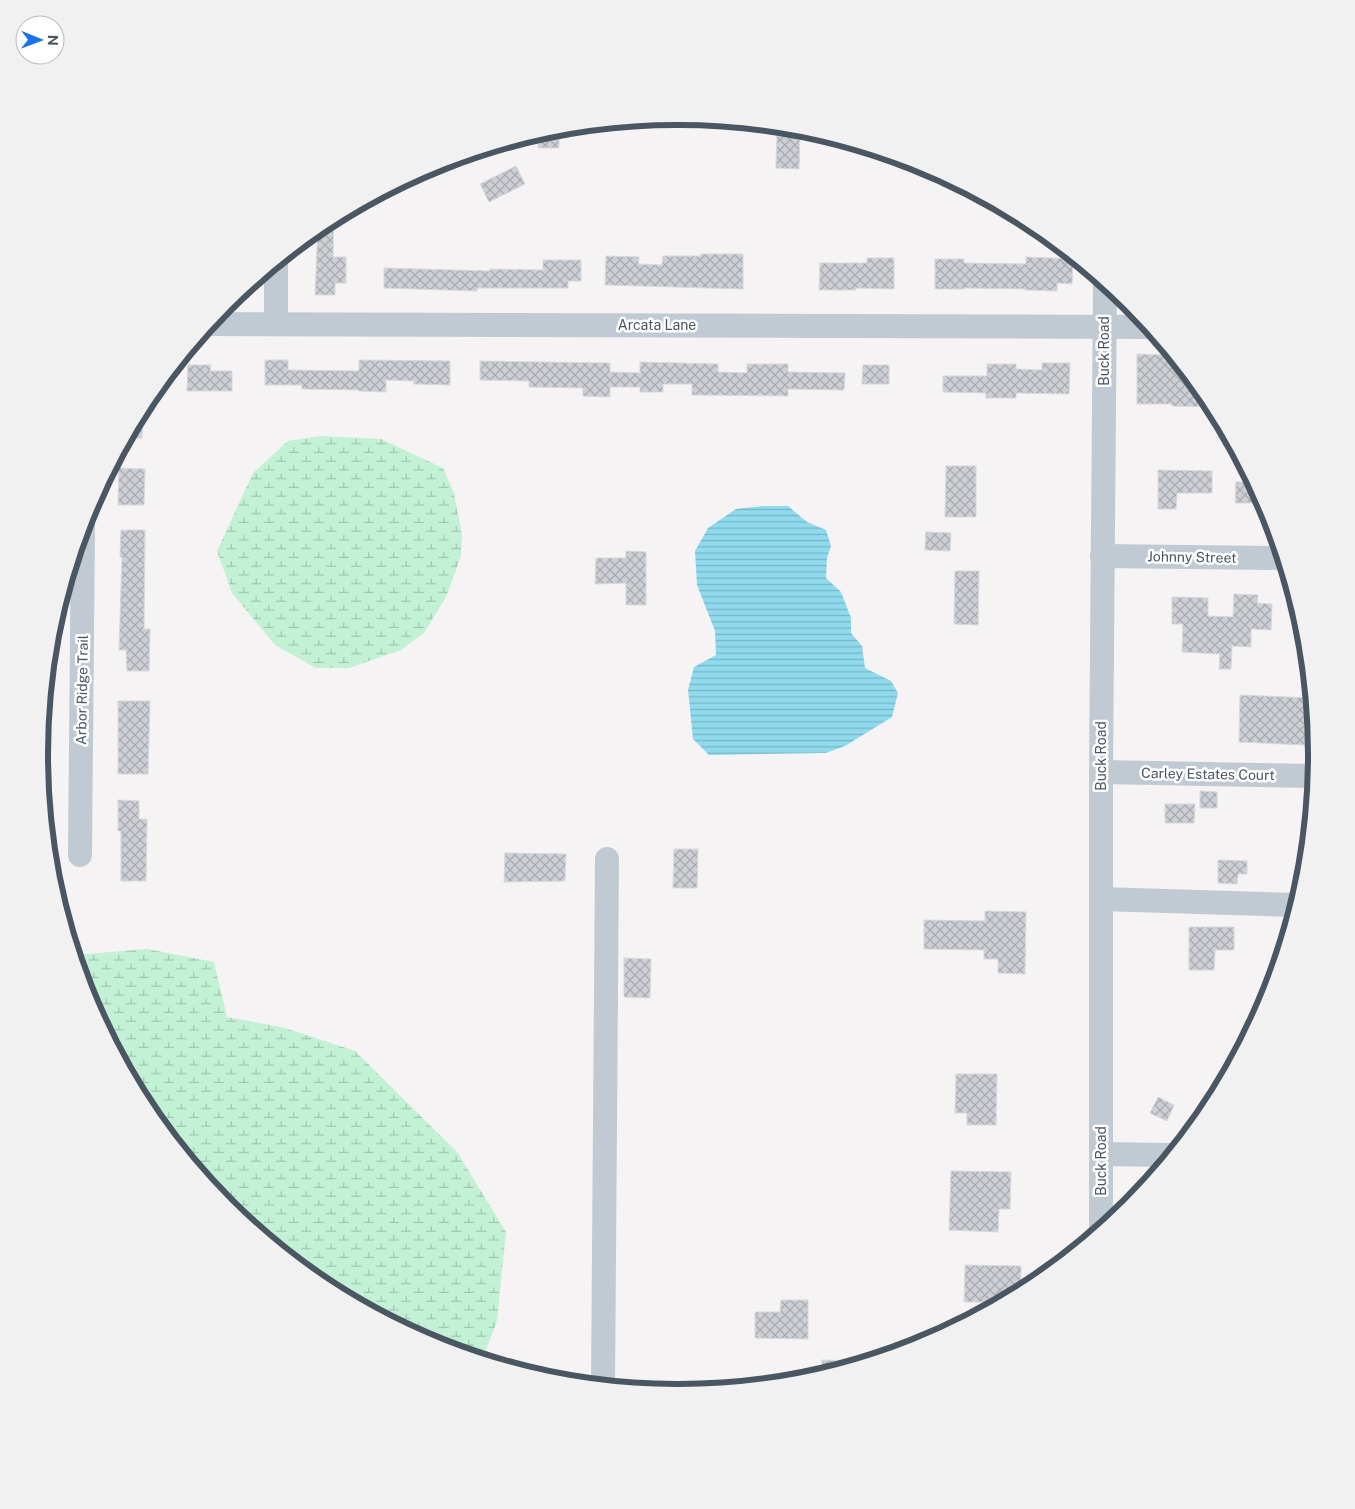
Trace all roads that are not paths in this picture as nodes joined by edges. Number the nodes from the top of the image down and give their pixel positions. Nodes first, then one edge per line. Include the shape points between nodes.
1 (276, 270) edge
2 (1105, 292) edge
3 (218, 324) edge
4 (276, 324) junction
5 (1104, 327) junction
6 (1140, 327) edge
7 (1102, 556) junction
8 (1276, 558) edge
9 (77, 566) edge
10 (73, 589) edge
11 (1101, 772) junction
12 (1307, 776) edge
13 (80, 855) dead end
14 (607, 860) dead end
15 (1101, 899) junction
16 (1289, 905) edge
17 (1101, 1154) junction
18 (1163, 1155) edge
19 (1101, 1221) edge
20 (603, 1380) edge

1 - 4 street
2 - 5 street, Buck Road
3 - 4 street, Arcata Lane
4 - 5 street, Arcata Lane
5 - 6 street, Arcata Lane
5 - 7 street, Buck Road
7 - 8 street, Johnny Street
7 - 11 street, Buck Road
9 - 10 street, Arbor Ridge Trail
10 - 13 street, Arbor Ridge Trail
11 - 12 street, Carley Estates Court
11 - 15 street, Buck Road
14 - 20 street
15 - 16 street
15 - 17 street, Buck Road
17 - 18 street
17 - 19 street, Buck Road

